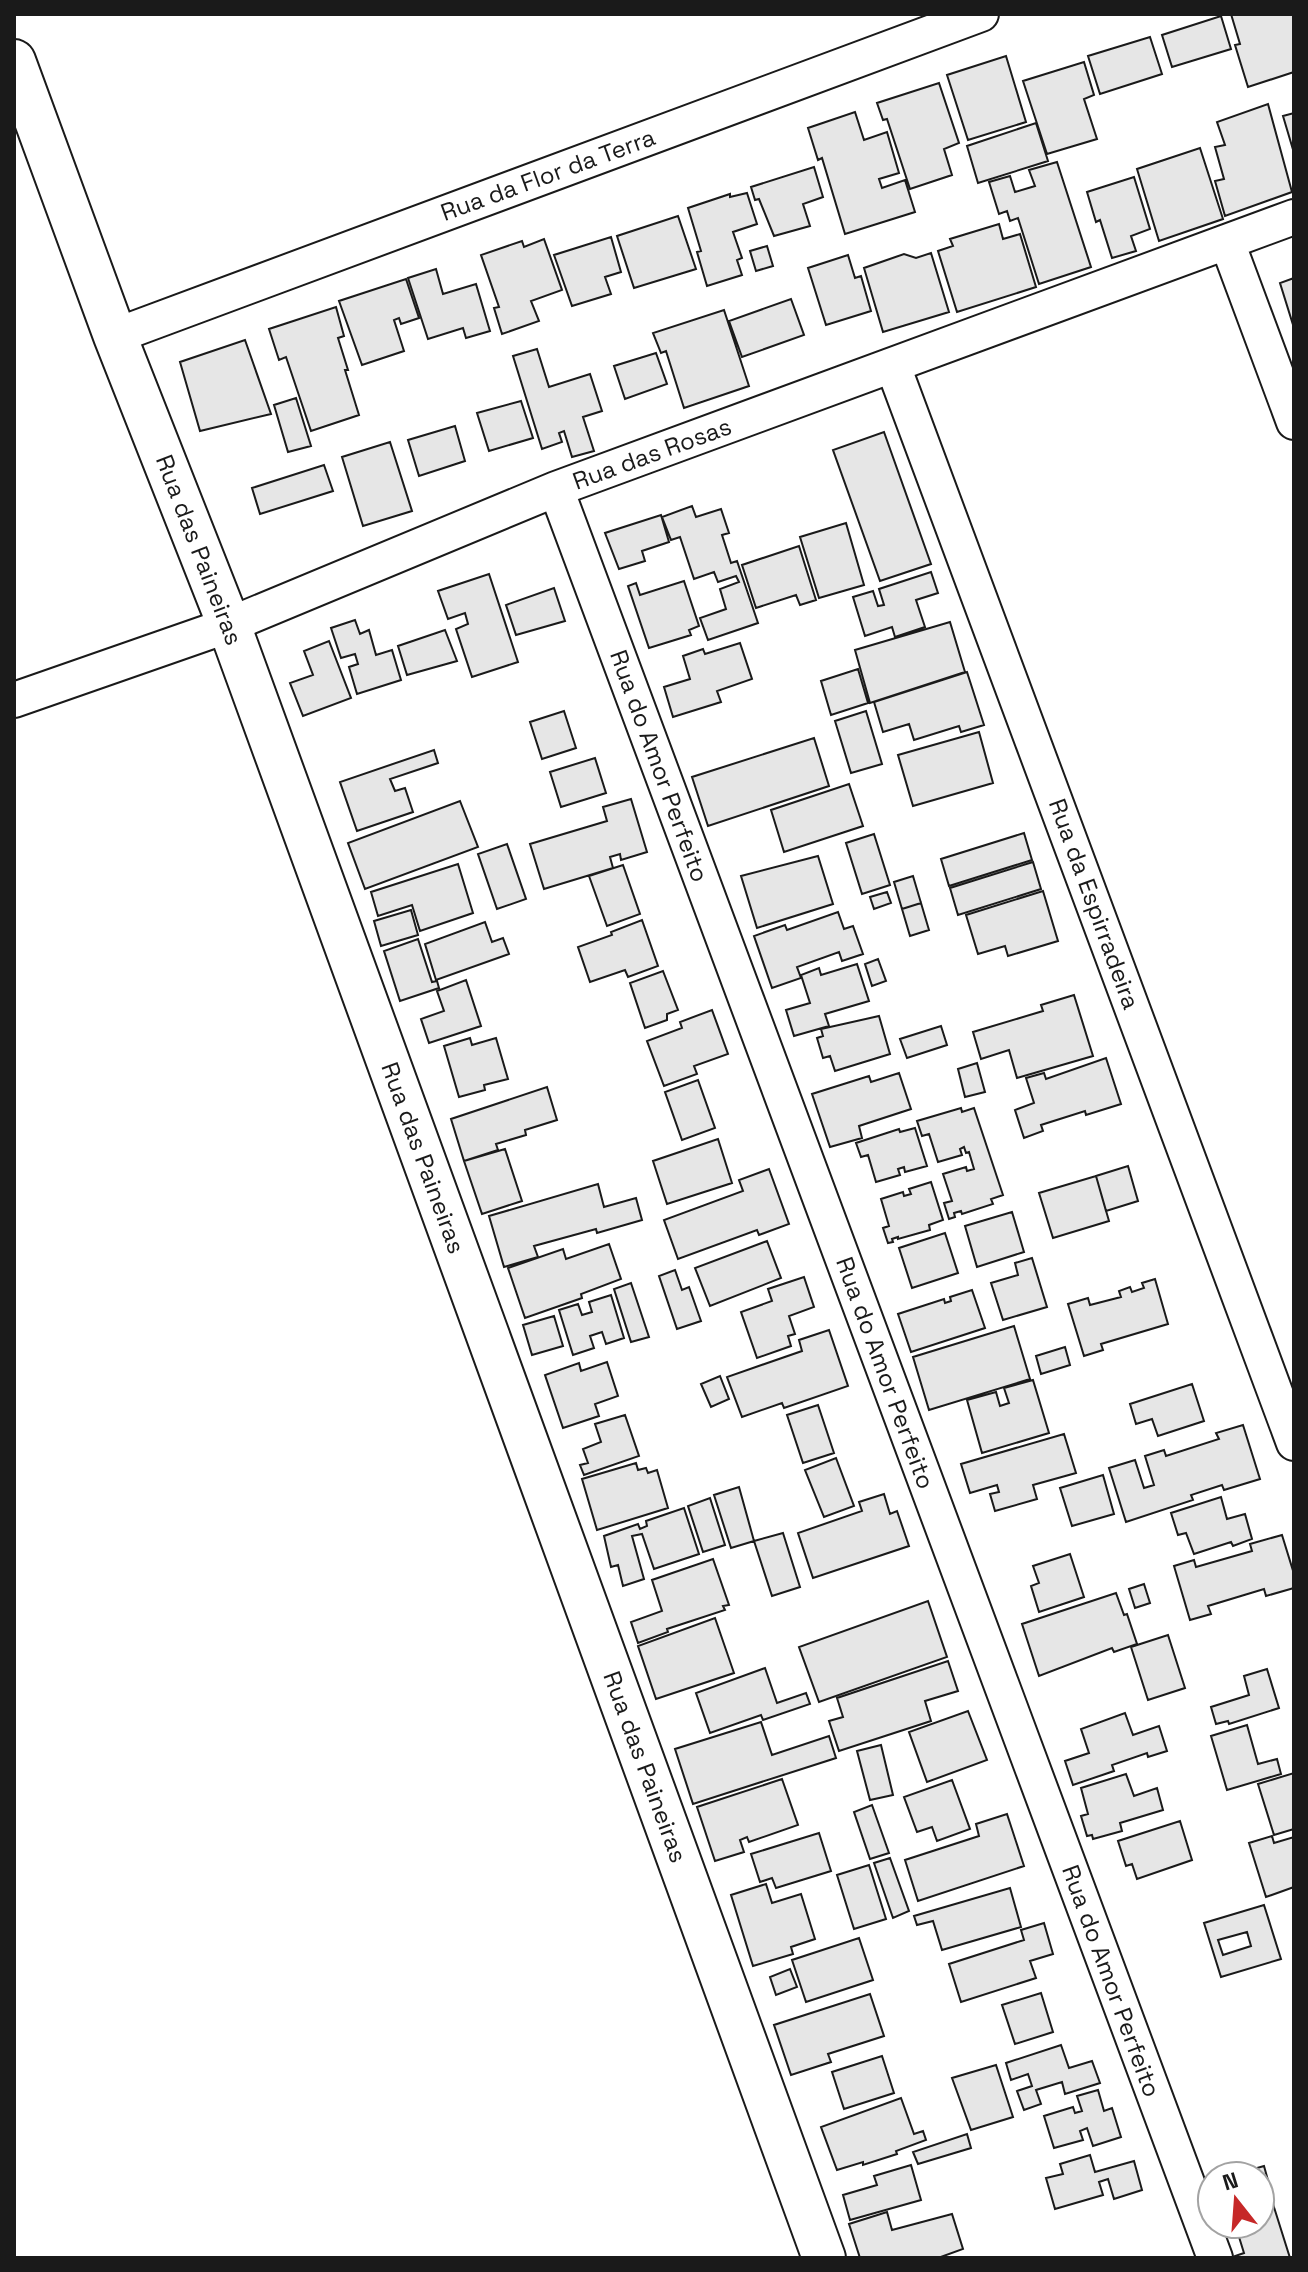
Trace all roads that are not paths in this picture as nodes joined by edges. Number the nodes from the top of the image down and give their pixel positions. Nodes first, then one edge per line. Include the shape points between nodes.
1 (981, 14) edge
2 (14, 61) edge
3 (1294, 217) edge
4 (1227, 242) junction
5 (115, 336) junction
6 (893, 366) junction
7 (1294, 422) edge
8 (556, 489) junction
9 (229, 625) junction
10 (14, 700) edge
11 (1294, 1443) edge
12 (824, 2258) edge
13 (1215, 2258) edge

1 - 5 street, Rua da Flor da Terra
2 - 5 street, Rua das Paineiras
3 - 4 street, Rua das Rosas
4 - 6 street, Rua das Rosas
4 - 7 street
5 - 9 street, Rua das Paineiras
6 - 8 street, Rua das Rosas
6 - 11 street, Rua da Espirradeira
8 - 9 street, Rua das Rosas
8 - 13 street, Rua do Amor Perfeito
9 - 10 street, Rua das Rosas
9 - 12 street, Rua das Paineiras

